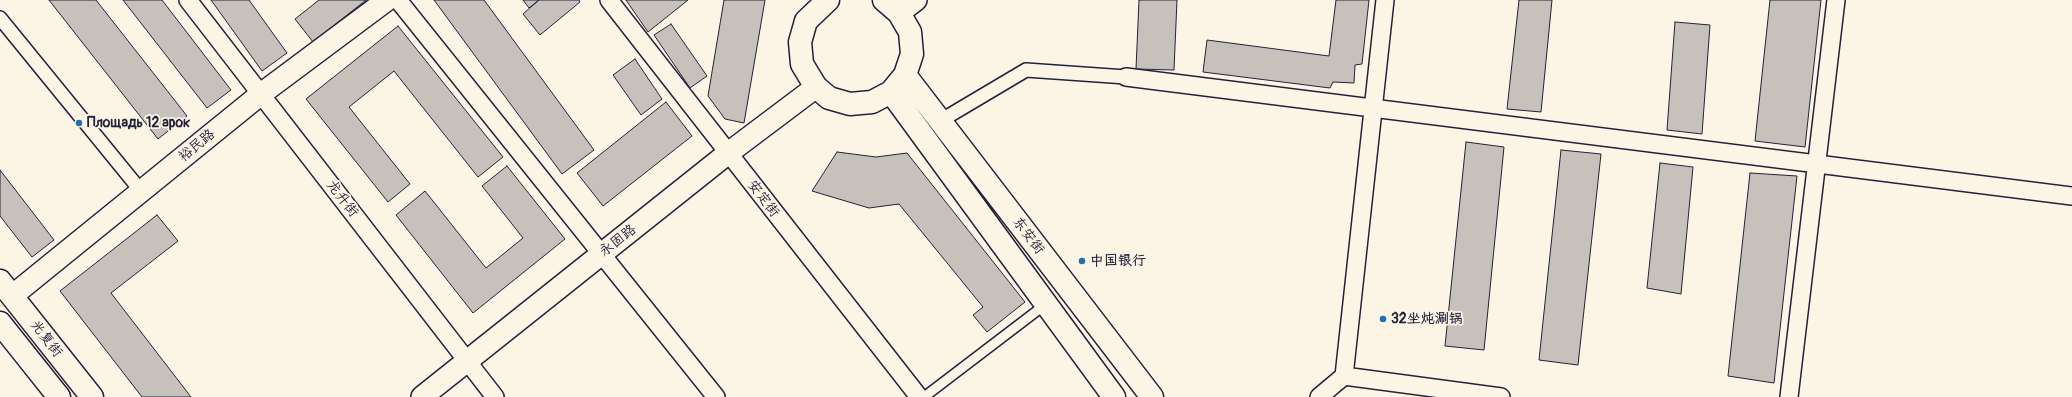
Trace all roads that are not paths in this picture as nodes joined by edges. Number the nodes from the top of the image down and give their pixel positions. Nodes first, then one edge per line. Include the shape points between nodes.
1 (188, 0) edge
2 (387, 0) edge
3 (398, 0) edge
4 (609, 0) edge
5 (1385, 0) edge
6 (1836, 0) edge
7 (818, 3) edge
8 (900, 4) edge
9 (0, 18) edge
10 (905, 75) junction
11 (1126, 77) joint
12 (816, 87) junction
13 (891, 92) junction
14 (261, 94) junction
15 (1373, 109) junction
16 (940, 121) junction
17 (727, 154) junction
18 (1816, 165) junction
19 (141, 191) junction
20 (2072, 196) edge
21 (602, 254) junction
22 (6, 289) edge
23 (1046, 304) junction
24 (0, 323) edge
25 (467, 361) junction
26 (1344, 376) junction
27 (59, 397) edge
28 (92, 397) edge
29 (422, 397) edge
30 (495, 397) edge
31 (716, 397) edge
32 (919, 397) edge
33 (924, 397) edge
34 (1114, 397) edge
35 (1152, 397) edge
36 (1319, 397) edge
37 (1501, 397) edge
38 (1789, 397) edge

1 - 14 street, 龙升街
2 - 14 street, 裕民路
3 - 21 street
4 - 17 street, 安定街
5 - 15 street
6 - 18 street
7 - 12 main road via 806,22 800,42 802,64
8 - 10 main road via 910,32 912,54
9 - 19 street
10 - 13 main road
10 - 16 main road, 东安街
11 - 15 street
11 - 16 street via 1026,70
12 - 13 main road via 829,98 850,104 872,102
12 - 17 street, 永固路
13 - 23 main road, 东安街
14 - 19 street, 裕民路
14 - 25 street, 龙升街
15 - 18 street
15 - 26 street
16 - 35 main road, 东安街
17 - 21 street, 永固路
17 - 32 street, 安定街
18 - 20 street
18 - 38 street
19 - 22 street, 裕民路
21 - 25 street, 永固路
21 - 31 street
22 - 28 main road, 光复街
23 - 33 lane
23 - 34 main road, 东安街
24 - 27 main road, 光复街
25 - 29 street, 永固路
25 - 30 street, 龙升街
26 - 36 street
26 - 37 street

